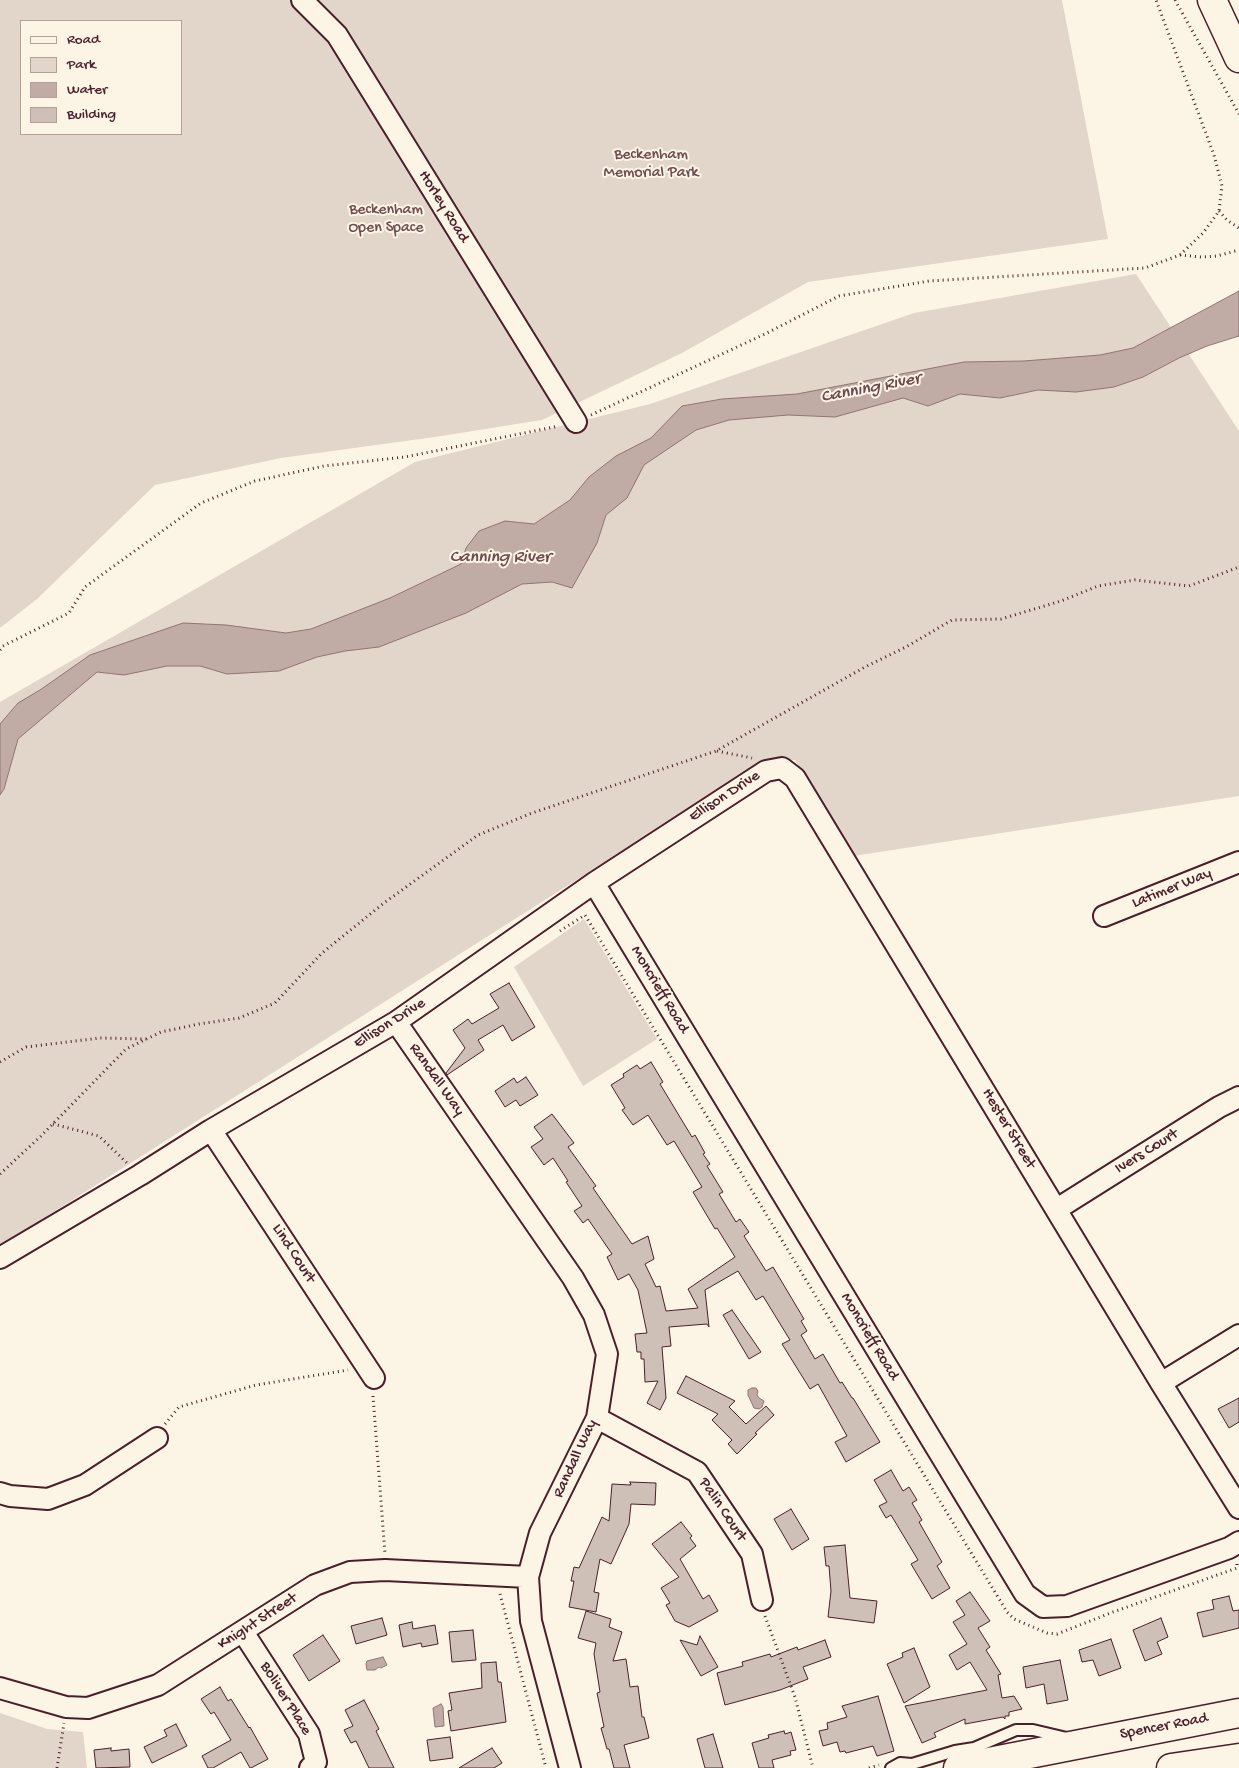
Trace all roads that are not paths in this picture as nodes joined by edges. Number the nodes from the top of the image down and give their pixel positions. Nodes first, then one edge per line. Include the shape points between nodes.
1 (302, 0) edge
2 (1212, 0) edge
3 (1239, 58) edge
4 (576, 422) road end
5 (766, 770) joint
6 (1239, 862) edge
7 (594, 883) junction
8 (1104, 916) dead end
9 (396, 1022) junction
10 (1239, 1097) edge
11 (211, 1130) junction
12 (1057, 1210) junction
13 (0, 1258) edge
14 (1239, 1335) edge
15 (370, 1370) road end
16 (1161, 1383) junction
17 (597, 1418) junction
18 (157, 1438) road end
19 (0, 1493) edge
20 (1239, 1508) edge
21 (1238, 1550) edge
22 (528, 1577) junction
23 (762, 1600) road end
24 (243, 1632) junction
25 (0, 1688) edge
26 (1239, 1713) edge
27 (1088, 1742) junction
28 (1239, 1758) edge
29 (1206, 1765) edge
30 (310, 1768) edge
31 (570, 1768) edge
32 (891, 1768) edge
33 (958, 1768) edge
34 (1171, 1768) edge

1 - 4 street, Horley Road via 337,34
2 - 3 main road
5 - 7 street, Ellison Drive
5 - 12 street, Hester Street via 782,768 795,778
6 - 8 street, Latimer Way
7 - 9 street, Ellison Drive
7 - 21 street, Moncrieff Road via 1025,1594 1043,1607 1067,1606 1229,1548
9 - 11 street, Ellison Drive
9 - 17 street, Randall Way via 594,1315 606,1354
10 - 12 street, Ivers Court
11 - 13 street, Ellison Drive
11 - 15 street, Lind Court
12 - 16 street, Hester Street
14 - 16 street
16 - 20 street, Hester Street
17 - 22 street, Randall Way via 540,1533
17 - 23 street, Palin Court via 697,1472 752,1554
18 - 19 street via 85,1484 48,1499
22 - 24 street, Knight Street via 385,1570 350,1572 315,1585
22 - 31 street, Randall Way via 532,1621
24 - 25 street, Knight Street via 158,1685 88,1708 66,1707
24 - 30 street, Boliver Place via 309,1734 316,1762
26 - 27 main road, Spencer Road
27 - 32 lane, Spencer Road via 1033,1730 1016,1730 983,1745 912,1764 900,1763
27 - 33 main road, Spencer Road
28 - 29 main road
29 - 34 main road

